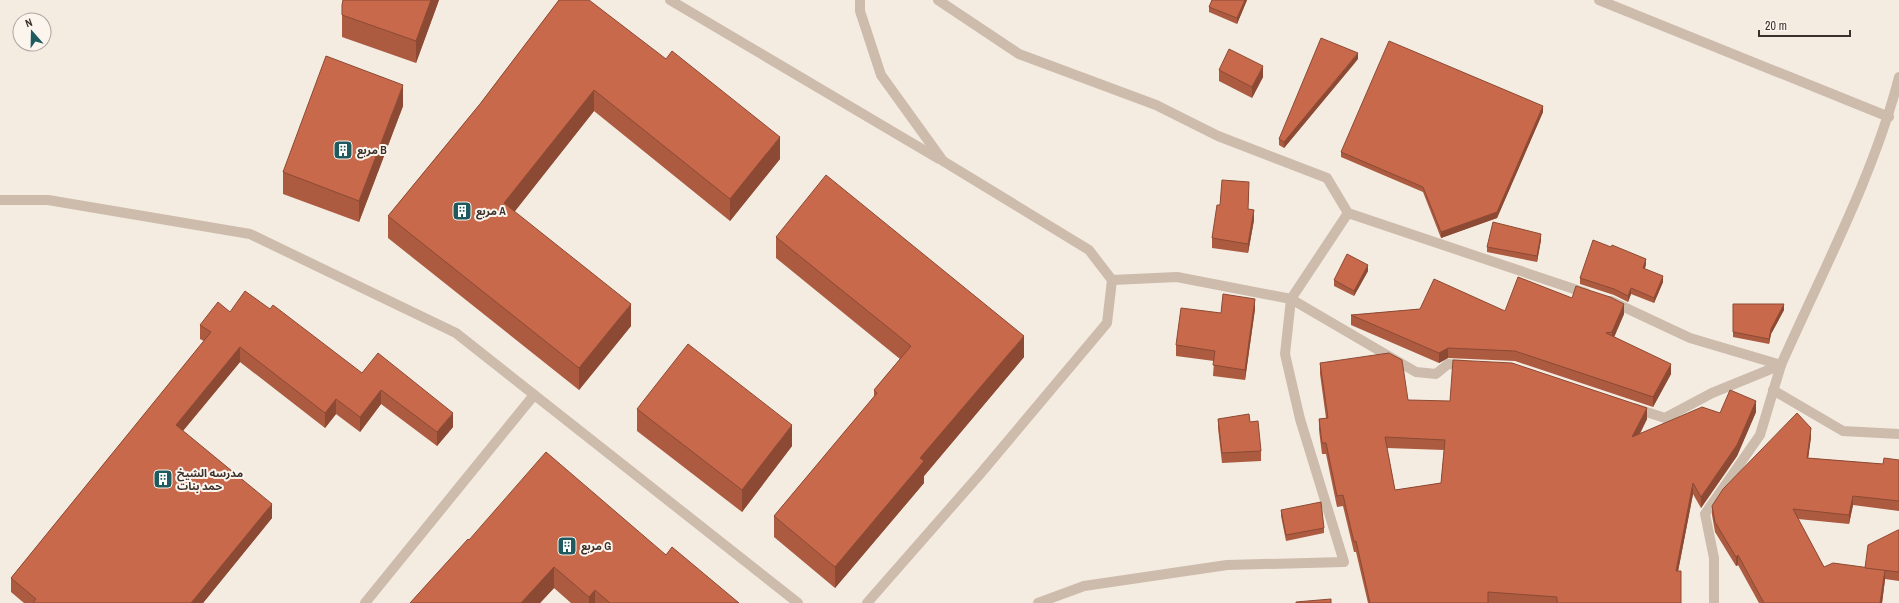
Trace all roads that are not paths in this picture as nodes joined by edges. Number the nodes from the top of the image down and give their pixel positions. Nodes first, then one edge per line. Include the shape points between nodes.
1 (670, 0) edge
2 (860, 0) edge
3 (938, 0) edge
4 (1599, 0) edge
5 (1899, 77) edge
6 (1889, 117) junction
7 (943, 161) junction
8 (0, 200) edge
9 (1348, 213) junction
10 (1112, 280) junction
11 (1291, 299) junction
12 (1477, 365) edge
13 (1781, 365) junction
14 (1773, 390) junction
15 (534, 395) junction
16 (1621, 404) edge
17 (1899, 434) edge
18 (365, 603) edge
19 (798, 603) edge
20 (867, 603) edge
21 (1038, 603) edge
22 (1714, 603) edge

1 - 7 street
2 - 7 street via 860,11 882,75
3 - 9 street via 1019,54 1156,105 1218,136 1327,178
4 - 6 street
5 - 6 street
6 - 13 street
7 - 10 street via 1088,250
8 - 15 street via 48,200 250,234 456,333
9 - 11 street
9 - 13 street via 1612,301 1690,338
10 - 11 street via 1178,277
10 - 20 street via 1107,323 976,479
11 - 12 street via 1416,372 1436,374 1448,364
11 - 21 street via 1285,354 1300,418 1344,562 1227,565 1084,586
13 - 14 street
13 - 16 street via 1712,394 1665,418
14 - 17 street via 1843,431
14 - 22 street via 1760,435 1705,514 1714,558
15 - 18 street
15 - 19 street

